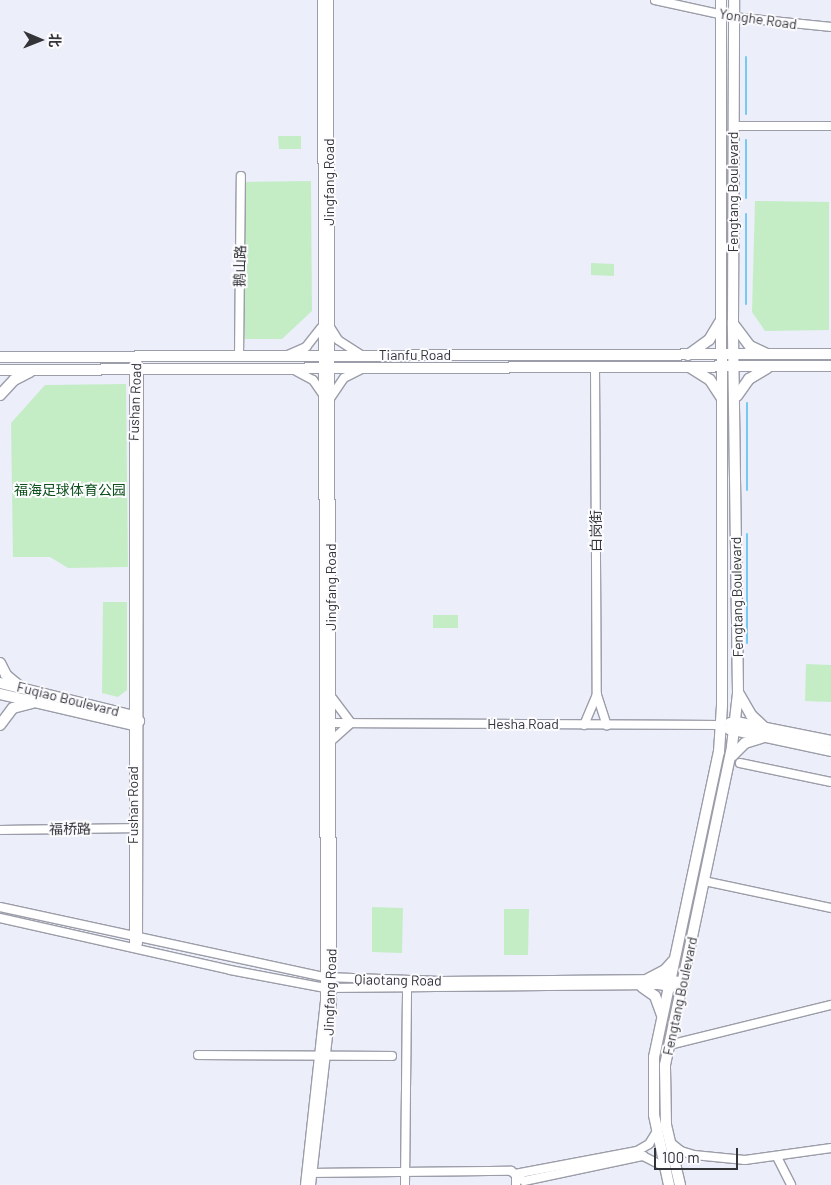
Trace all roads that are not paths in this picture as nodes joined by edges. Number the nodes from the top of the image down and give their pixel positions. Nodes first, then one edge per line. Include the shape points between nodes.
1 (322, 0) edge
2 (329, 0) edge
3 (655, 0) edge
4 (721, 0) edge
5 (734, 0) edge
6 (721, 14) junction
7 (733, 17) junction
8 (831, 27) edge
9 (732, 126) junction
10 (831, 126) edge
11 (241, 176) dead end
12 (721, 319) junction
13 (733, 321) junction
14 (326, 326) junction
15 (831, 354) edge
16 (286, 355) junction
17 (326, 355) junction
18 (361, 355) junction
19 (688, 355) junction
20 (722, 355) junction
21 (734, 355) junction
22 (768, 355) junction
23 (136, 356) junction
24 (239, 356) junction
25 (0, 357) edge
26 (769, 366) junction
27 (831, 366) edge
28 (595, 367) junction
29 (688, 367) junction
30 (722, 367) junction
31 (734, 367) junction
32 (292, 369) junction
33 (326, 369) junction
34 (362, 369) junction
35 (0, 370) edge
36 (42, 370) junction
37 (136, 370) junction
38 (322, 393) junction
39 (0, 395) edge
40 (330, 399) junction
41 (723, 404) junction
42 (735, 407) junction
43 (0, 663) edge
44 (0, 683) edge
45 (24, 689) junction
46 (738, 693) junction
47 (0, 694) edge
48 (597, 695) junction
49 (331, 696) junction
50 (40, 703) junction
51 (135, 721) junction
52 (328, 723) junction
53 (351, 723) junction
54 (584, 724) junction
55 (0, 725) edge
56 (607, 725) junction
57 (721, 725) junction
58 (735, 726) junction
59 (766, 733) junction
60 (331, 741) junction
61 (831, 742) edge
62 (831, 751) edge
63 (729, 761) junction
64 (740, 763) dead end
65 (831, 782) edge
66 (136, 828) junction
67 (0, 830) edge
68 (704, 881) junction
69 (0, 907) edge
70 (831, 908) edge
71 (0, 918) edge
72 (136, 938) junction
73 (135, 949) junction
74 (676, 955) junction
75 (328, 977) junction
76 (670, 982) junction
77 (645, 983) junction
78 (683, 985) junction
79 (328, 988) junction
80 (405, 988) junction
81 (831, 1005) edge
82 (662, 1018) junction
83 (669, 1045) junction
84 (198, 1055) dead end
85 (323, 1056) junction
86 (392, 1056) dead end
87 (656, 1132) junction
88 (668, 1140) junction
89 (831, 1148) edge
90 (694, 1155) junction
91 (777, 1157) junction
92 (668, 1166) junction
93 (405, 1172) junction
94 (309, 1173) junction
95 (516, 1174) junction
96 (305, 1185) edge
97 (311, 1185) edge
98 (405, 1185) edge
99 (516, 1185) edge
100 (668, 1185) edge
101 (680, 1185) edge
102 (791, 1185) edge

1 - 14 street, Jingfang Road
2 - 14 street, Jingfang Road
3 - 6 street, Yonghe Road
4 - 6 main road, Fengtang Boulevard
5 - 7 main road, Fengtang Boulevard
6 - 7 street, Yonghe Road
6 - 12 main road, Fengtang Boulevard
7 - 8 street, Yonghe Road
7 - 9 main road, Fengtang Boulevard
9 - 10 street
9 - 13 main road, Fengtang Boulevard
11 - 24 street, 鹅山路
12 - 19 main road via 709,340
12 - 20 main road, Fengtang Boulevard
13 - 21 main road, Fengtang Boulevard
13 - 22 main road via 744,340
14 - 16 street via 306,346
14 - 17 street, Jingfang Road
14 - 18 street via 338,340
15 - 22 main road, Tianfu Road
16 - 17 main road, Tianfu Road
16 - 24 main road, Tianfu Road
17 - 18 main road, Tianfu Road
17 - 33 street, Jingfang Road
18 - 19 main road, Tianfu Road
19 - 20 main road, Tianfu Road
20 - 21 main road, Tianfu Road
20 - 30 main road, Fengtang Boulevard
21 - 22 main road, Tianfu Road
21 - 31 main road, Fengtang Boulevard
23 - 24 main road, Tianfu Road
23 - 25 main road, Tianfu Road
23 - 37 street, Fushan Road
26 - 27 main road, Tianfu Road
26 - 31 main road, Tianfu Road
26 - 42 main road via 743,384
28 - 29 main road, Tianfu Road
28 - 34 main road, Tianfu Road
28 - 48 street, 白岗街
29 - 30 main road, Tianfu Road
29 - 41 main road via 710,380
30 - 31 main road, Tianfu Road
30 - 41 main road, Fengtang Boulevard
31 - 42 main road, Fengtang Boulevard
32 - 33 main road, Tianfu Road
32 - 37 main road, Tianfu Road
32 - 38 street via 313,380
33 - 34 main road, Tianfu Road
33 - 38 street, Jingfang Road
33 - 40 street, Jingfang Road
34 - 40 street via 344,378
35 - 36 main road, Tianfu Road
36 - 37 main road, Tianfu Road
36 - 39 main road via 23,374
37 - 51 street, Fushan Road
38 - 52 street, Jingfang Road
40 - 49 street, Jingfang Road
41 - 57 main road, Fengtang Boulevard
42 - 46 main road, Fengtang Boulevard
43 - 45 main road via 12,681
44 - 45 main road, Fuqiao Boulevard
45 - 51 main road, Fuqiao Boulevard
46 - 58 main road, Fengtang Boulevard
46 - 59 main road via 751,716
47 - 50 main road, Fuqiao Boulevard
48 - 54 street
48 - 56 street
49 - 52 street, Jingfang Road
49 - 53 street
50 - 51 main road, Fuqiao Boulevard
50 - 55 main road via 13,708
51 - 66 street, Fushan Road
52 - 53 street, Hesha Road
52 - 60 street, Jingfang Road
52 - 75 street, Jingfang Road
53 - 54 street, Hesha Road
53 - 60 street
54 - 56 street, Hesha Road
56 - 57 street, Hesha Road
57 - 58 main road, Hesha Road
57 - 74 main road, Fengtang Boulevard via 719,752
58 - 59 main road, Hesha Road
58 - 63 main road, Fengtang Boulevard
59 - 61 main road, Hesha Road
59 - 62 main road, Hesha Road
59 - 63 main road via 739,747
60 - 75 street, Jingfang Road
63 - 68 main road, Fengtang Boulevard
64 - 65 street
66 - 67 street, 福桥路
66 - 72 street, Fushan Road
68 - 70 street
68 - 78 main road, Fengtang Boulevard
69 - 72 street, Qiaotang Road
71 - 73 street, Qiaotang Road
72 - 73 street, Fushan Road
72 - 75 street, Qiaotang Road
73 - 79 street, Qiaotang Road
74 - 76 main road, Fengtang Boulevard
74 - 77 main road via 665,970
75 - 77 street, Qiaotang Road
75 - 79 street, Jingfang Road
76 - 77 street, Qiaotang Road
76 - 78 street, Qiaotang Road
76 - 82 main road, Fengtang Boulevard
77 - 80 street, Qiaotang Road
77 - 82 main road via 655,996
78 - 83 main road, Fengtang Boulevard
79 - 80 street, Qiaotang Road
79 - 85 street, Jingfang Road
80 - 93 street
81 - 83 street
82 - 87 main road, Fengtang Boulevard via 654,1069
83 - 88 main road, Fengtang Boulevard via 664,1082
84 - 85 street
85 - 86 street
85 - 94 street, Jingfang Road
87 - 92 main road, Fengtang Boulevard
87 - 95 street via 649,1144 637,1151
88 - 90 street
88 - 92 main road, Fengtang Boulevard
89 - 91 street
90 - 91 street via 745,1160
90 - 92 street
91 - 102 street
92 - 95 street via 643,1156 524,1181
92 - 100 main road, Fengtang Boulevard
92 - 101 main road, Fengtang Boulevard
93 - 94 street
93 - 95 street
93 - 98 street
94 - 96 street
94 - 97 street
95 - 99 street

